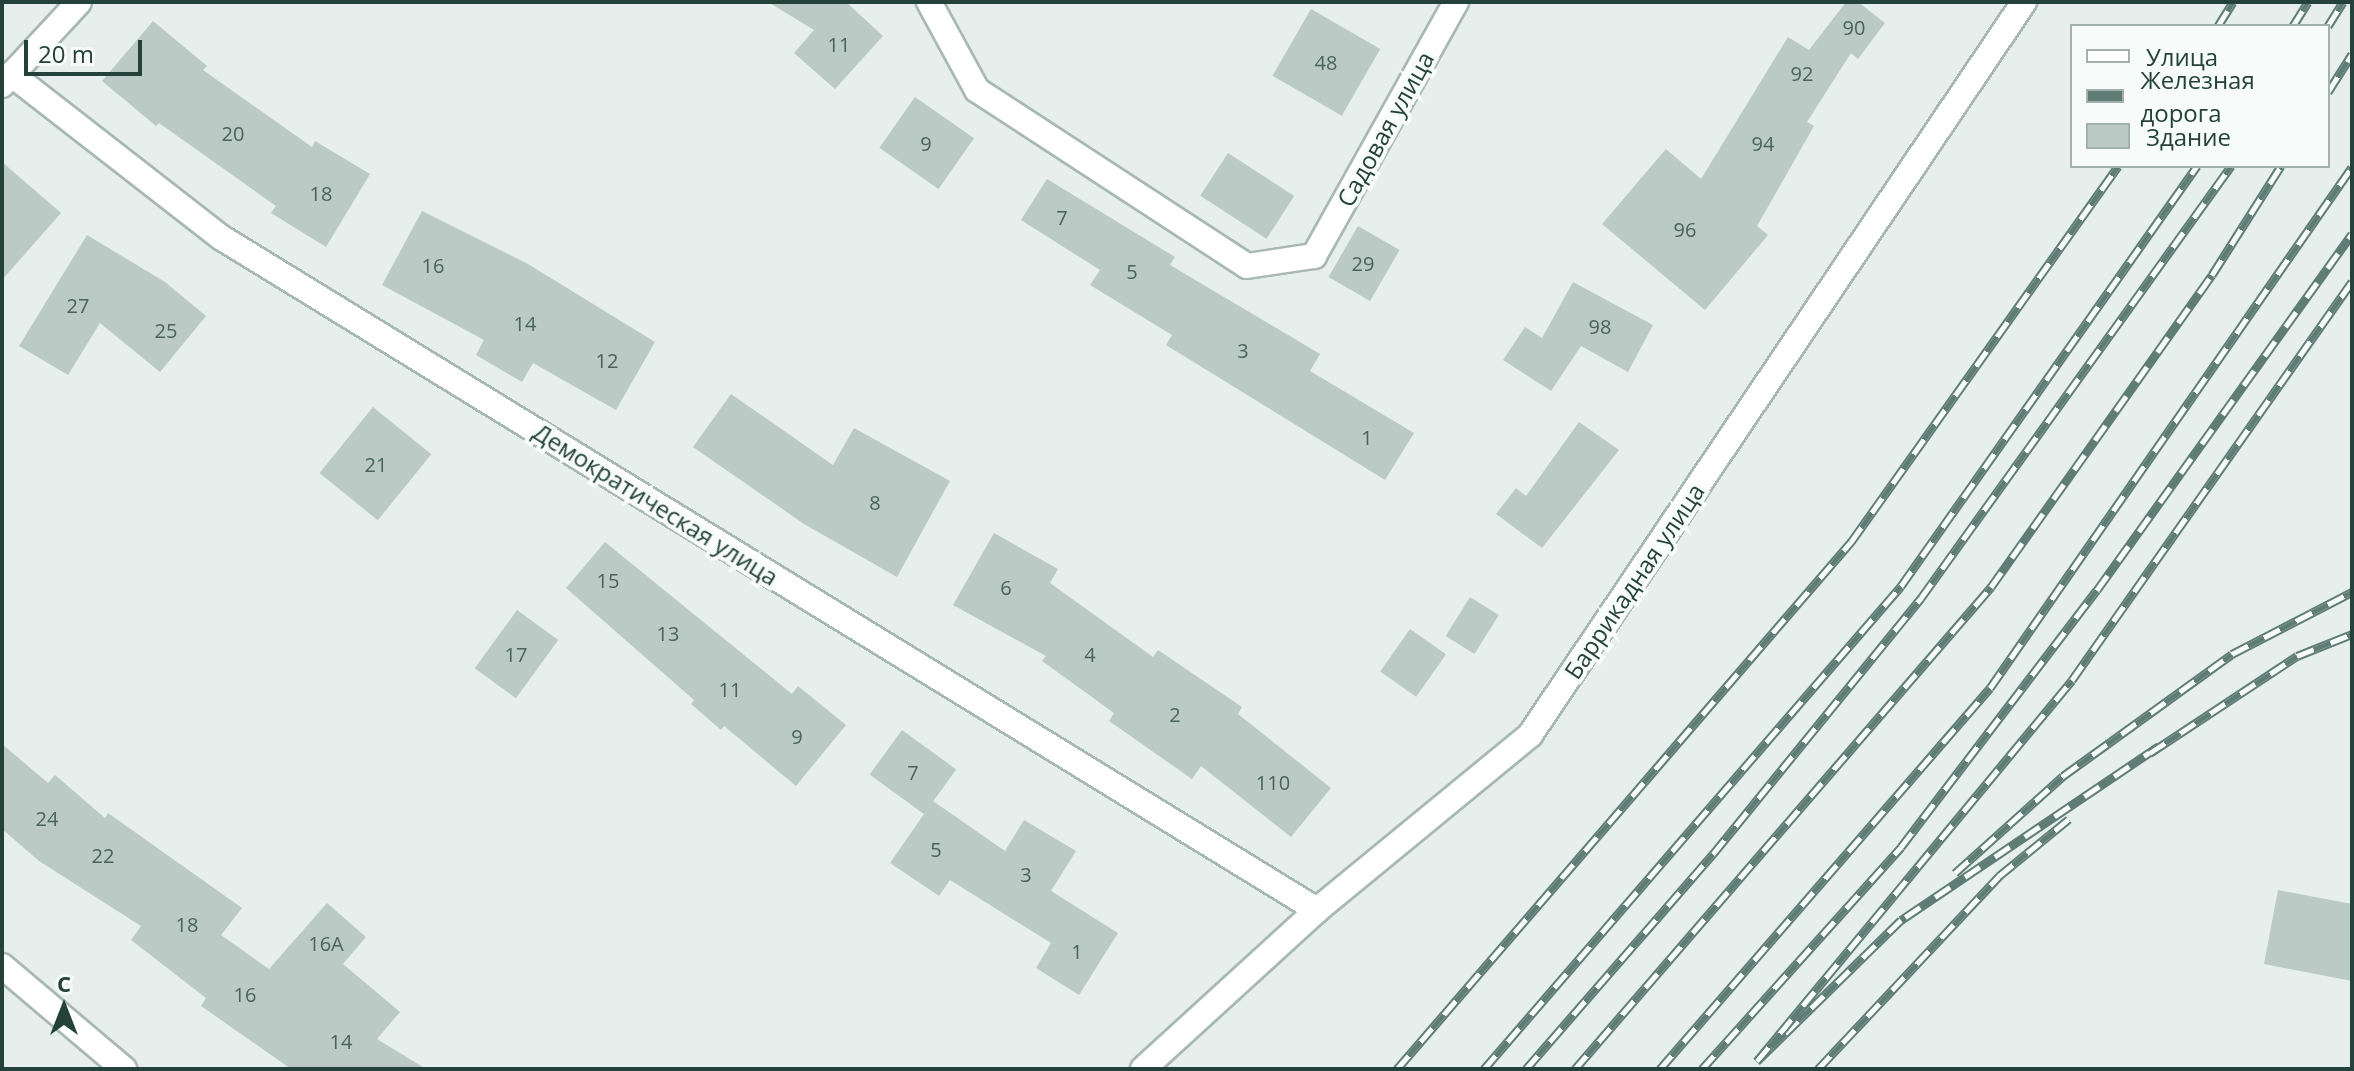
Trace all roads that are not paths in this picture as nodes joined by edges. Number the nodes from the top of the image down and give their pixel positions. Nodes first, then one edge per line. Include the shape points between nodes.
1 (79, 2) edge
2 (929, 2) edge
3 (1456, 2) edge
4 (2024, 2) edge
5 (6, 79) edge
6 (1317, 910) junction
7 (2, 966) edge
8 (124, 1069) edge
9 (1143, 1069) edge

1 - 5 street
2 - 3 street, Садовая улица via 977,90 1247,266 1314,256
4 - 6 street, Баррикадная улица via 1530,735
5 - 6 street, Демократическая улица via 222,238
6 - 9 street, Баррикадная улица
7 - 8 street

